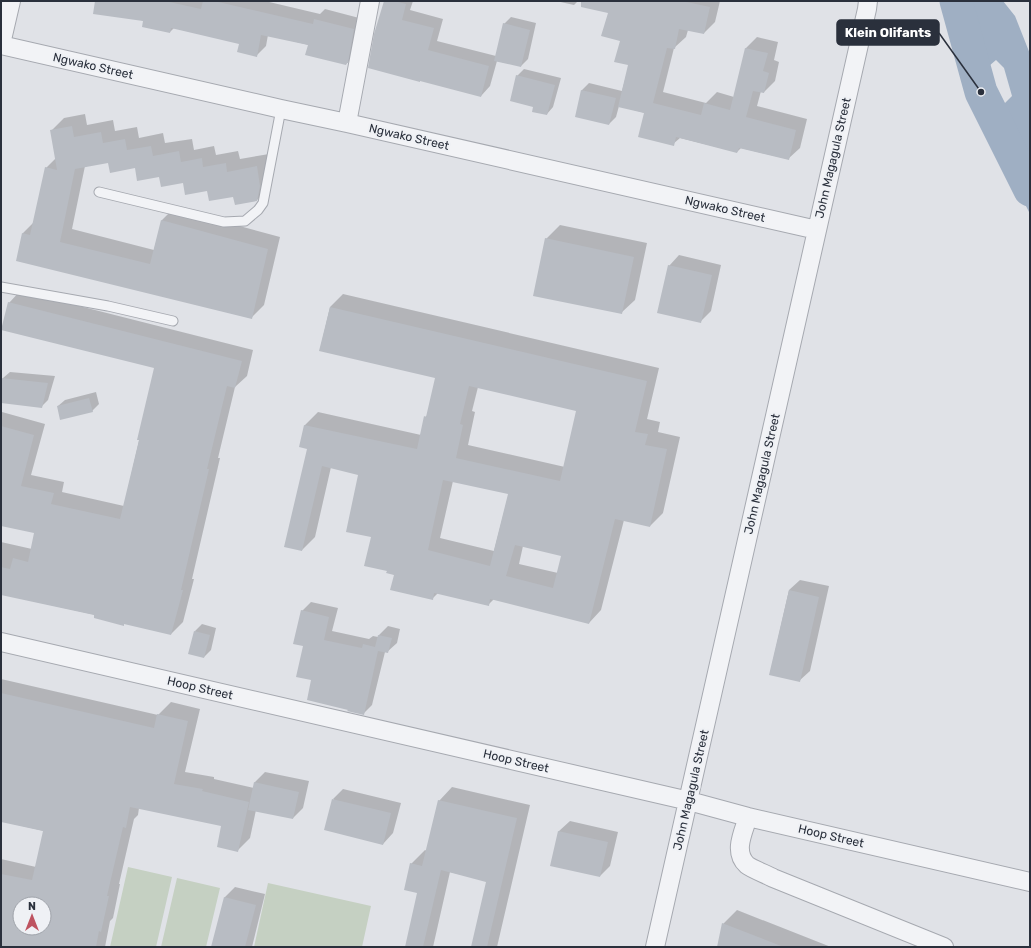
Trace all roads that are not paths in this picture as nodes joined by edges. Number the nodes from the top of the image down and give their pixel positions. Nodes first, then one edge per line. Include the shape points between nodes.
1 (11, 1) edge
2 (370, 1) edge
3 (868, 1) edge
4 (1, 44) edge
5 (281, 109) junction
6 (347, 123) junction
7 (99, 192) dead end
8 (816, 230) junction
9 (1, 287) edge
10 (173, 321) dead end
11 (1, 642) edge
12 (689, 801) junction
13 (748, 817) junction
14 (1030, 882) edge
15 (655, 947) edge
16 (944, 947) edge

1 - 4 street
2 - 6 street
3 - 8 street, John Magagula Street
4 - 5 street, Ngwako Street
5 - 6 street, Ngwako Street
5 - 7 lane via 263,203 245,221 224,222
6 - 8 street, Ngwako Street
8 - 12 street, John Magagula Street
9 - 10 lane via 108,306
11 - 12 street, Hoop Street
12 - 13 street, Hoop Street
12 - 15 street, John Magagula Street
13 - 14 street, Hoop Street
13 - 16 street via 740,844 740,854 748,865 773,878

